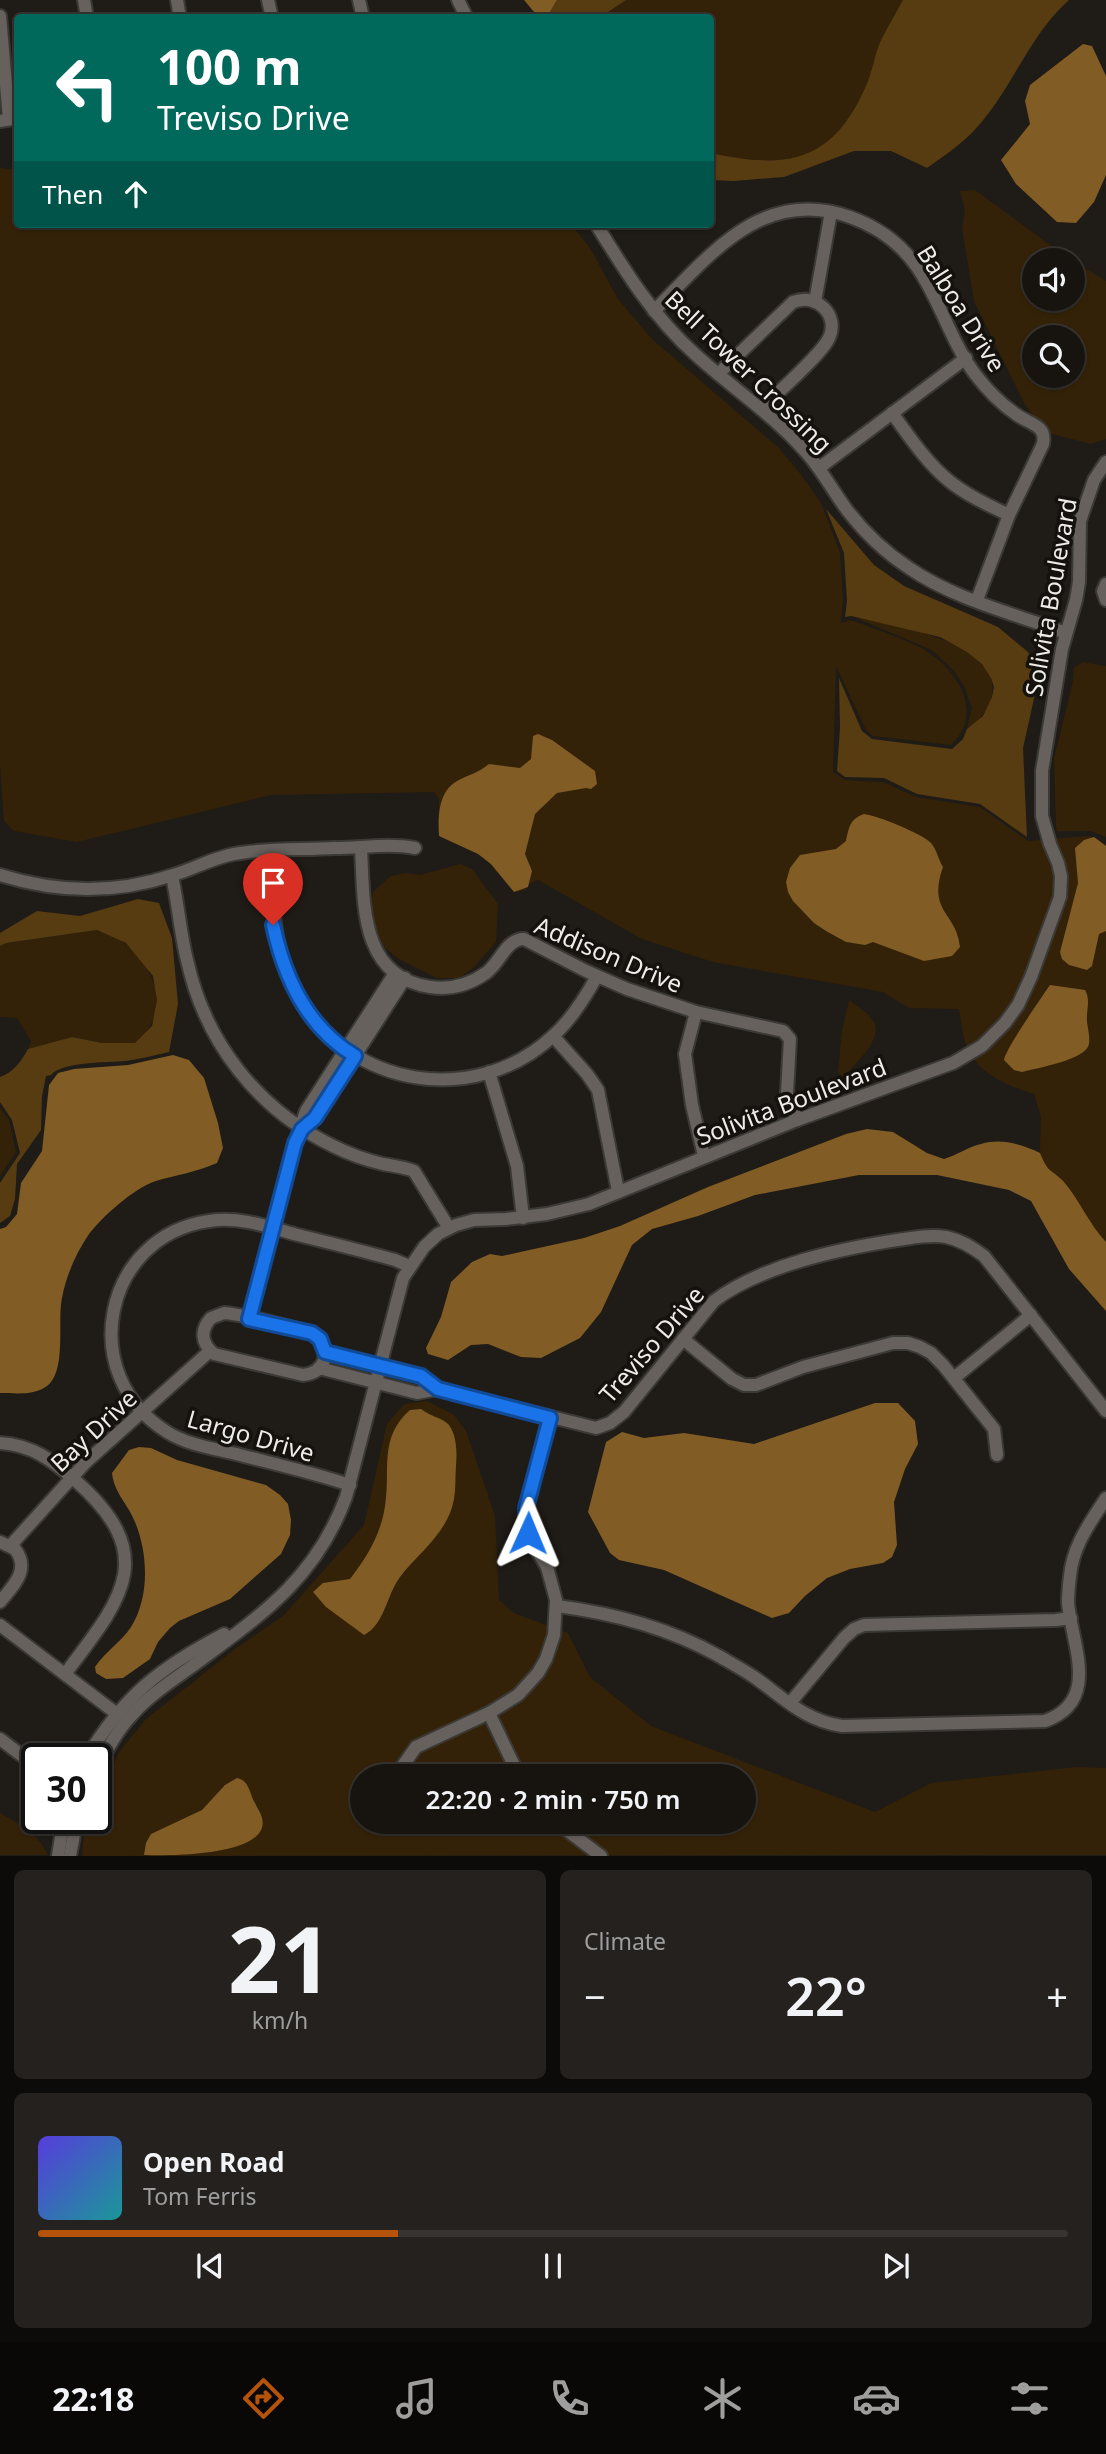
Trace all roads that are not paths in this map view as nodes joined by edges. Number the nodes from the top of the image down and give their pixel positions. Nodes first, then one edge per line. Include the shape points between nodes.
1 (0, 16) edge
2 (9, 119) edge
3 (831, 212) junction
4 (599, 228) edge
5 (815, 302) junction
6 (654, 311) junction
7 (966, 358) junction
8 (718, 374) junction
9 (761, 410) junction
10 (892, 413) junction
11 (1106, 463) edge
12 (819, 468) junction
13 (1009, 515) junction
14 (1106, 584) edge
15 (977, 600) junction
16 (1106, 600) edge
17 (1066, 633) junction
18 (361, 848) junction
19 (415, 848) dead end
20 (271, 850) junction
21 (0, 875) edge
22 (172, 876) junction
23 (400, 975) junction
24 (597, 976) junction
25 (696, 1012) junction
26 (553, 1036) junction
27 (350, 1054) junction
28 (489, 1072) junction
29 (797, 1119) junction
30 (302, 1129) junction
31 (704, 1156) junction
32 (618, 1191) junction
33 (523, 1218) junction
34 (272, 1228) junction
35 (449, 1228) junction
36 (409, 1266) junction
37 (1031, 1315) junction
38 (249, 1319) junction
39 (683, 1339) junction
40 (210, 1351) junction
41 (325, 1352) junction
42 (380, 1365) junction
43 (319, 1368) junction
44 (954, 1378) junction
45 (376, 1382) junction
46 (438, 1389) junction
47 (1106, 1410) edge
48 (143, 1412) junction
49 (550, 1418) junction
50 (0, 1443) edge
51 (997, 1455) dead end
52 (71, 1476) junction
53 (350, 1485) junction
54 (1106, 1498) edge
55 (6, 1544) edge
56 (0, 1602) edge
57 (557, 1606) junction
58 (1071, 1618) junction
59 (0, 1625) edge
60 (65, 1674) junction
61 (790, 1703) junction
62 (489, 1713) junction
63 (121, 1717) junction
64 (0, 1739) edge
65 (99, 1743) edge
66 (109, 1743) edge
67 (21, 1755) edge
68 (403, 1764) edge
69 (513, 1764) edge
70 (61, 1834) edge
71 (74, 1834) edge
72 (572, 1834) edge
73 (58, 1856) edge
74 (70, 1856) edge
75 (601, 1856) edge

1 - 2 street
3 - 5 street
3 - 6 street, Balboa Drive via 788,211 751,223 727,240
3 - 7 street, Balboa Drive via 876,228 909,256
4 - 6 street, Bell Tower Crossing
5 - 8 street via 797,300 786,307
5 - 9 street via 830,316 828,341
6 - 8 street, Bell Tower Crossing
7 - 10 street
7 - 13 street, Balboa Drive via 994,396 1043,434 1044,444
8 - 9 street, Bell Tower Crossing
9 - 12 street, Bell Tower Crossing
10 - 12 street
10 - 13 street via 949,481
11 - 17 street, Solivita Boulevard via 1094,480 1080,521 1079,582
12 - 15 street, Bell Tower Crossing via 847,510 893,557 942,587
13 - 15 street, Balboa Drive
14 - 16 street
15 - 17 street, Bell Tower Crossing
17 - 29 street, Solivita Boulevard via 1040,786 1045,830 1058,863 1060,897 1018,1005 990,1039 953,1063
18 - 19 street
18 - 20 street
18 - 23 street via 367,928 377,952
20 - 22 street via 222,857
20 - 27 street via 273,925 282,960 306,1009
21 - 22 street via 81,890 125,887
22 - 30 street via 186,959 208,1022 245,1080
23 - 24 street, Addison Drive via 434,987 467,984 488,972 510,944 521,938
23 - 27 street
24 - 25 street, Addison Drive
24 - 26 street
25 - 29 street, Addison Drive via 789,1035 787,1093
25 - 31 street via 685,1054
26 - 28 street
26 - 32 street via 598,1090
27 - 28 street via 393,1072 426,1079 459,1079
27 - 30 street via 306,1111
28 - 33 street via 517,1166
29 - 31 street, Solivita Boulevard
30 - 34 street
30 - 35 street via 352,1154 414,1171
31 - 32 street, Solivita Boulevard
32 - 33 street, Solivita Boulevard via 568,1210
33 - 35 street, Solivita Boulevard via 474,1220
34 - 36 street, Largo Drive
34 - 38 street
34 - 48 street, Largo Drive via 234,1220 194,1224 159,1241 131,1269 113,1311 111,1345 121,1381
35 - 36 street, Solivita Boulevard
36 - 42 street, Solivita Boulevard
37 - 39 street, Treviso Drive via 970,1245 943,1236 923,1237 821,1255 761,1275 714,1301
37 - 44 street
37 - 47 street, Treviso Drive
38 - 40 street via 224,1313 211,1318 203,1336
38 - 41 street via 312,1333
39 - 44 street via 744,1385 893,1343 908,1343 931,1353
39 - 49 street, Treviso Drive via 610,1423 596,1428
40 - 43 street, Treviso Drive via 303,1375
40 - 48 street, Bay Drive
41 - 42 street, Treviso Drive
41 - 43 street
42 - 45 street, Solivita Boulevard
42 - 46 street, Treviso Drive via 424,1377
43 - 45 street, Treviso Drive
44 - 51 street via 994,1429
45 - 46 street, Treviso Drive via 420,1394
45 - 53 street, Solivita Boulevard
46 - 49 street, Treviso Drive
48 - 52 street, Bay Drive
48 - 53 street, Largo Drive via 167,1432 191,1443
49 - 57 street via 525,1522 550,1573
50 - 52 street via 35,1450
52 - 55 street, Bay Drive
52 - 60 street via 110,1516 122,1543 124,1566 113,1608
53 - 63 street, Solivita Boulevard via 318,1554 285,1593 255,1617 169,1665 133,1695
54 - 58 street via 1075,1552 1068,1602
55 - 56 street, Bay Drive via 21,1558 21,1572
57 - 61 street via 643,1624 679,1637
57 - 62 street via 554,1635 538,1672 518,1695
58 - 61 street via 864,1625 844,1638
58 - 61 street via 1080,1682 1067,1709 1045,1721 842,1726 823,1723
59 - 60 street
60 - 63 street
62 - 68 street via 416,1747
62 - 69 street
63 - 65 street, Solivita Boulevard
63 - 66 street, Solivita Boulevard
64 - 67 street
70 - 73 street
71 - 74 street
72 - 75 street

